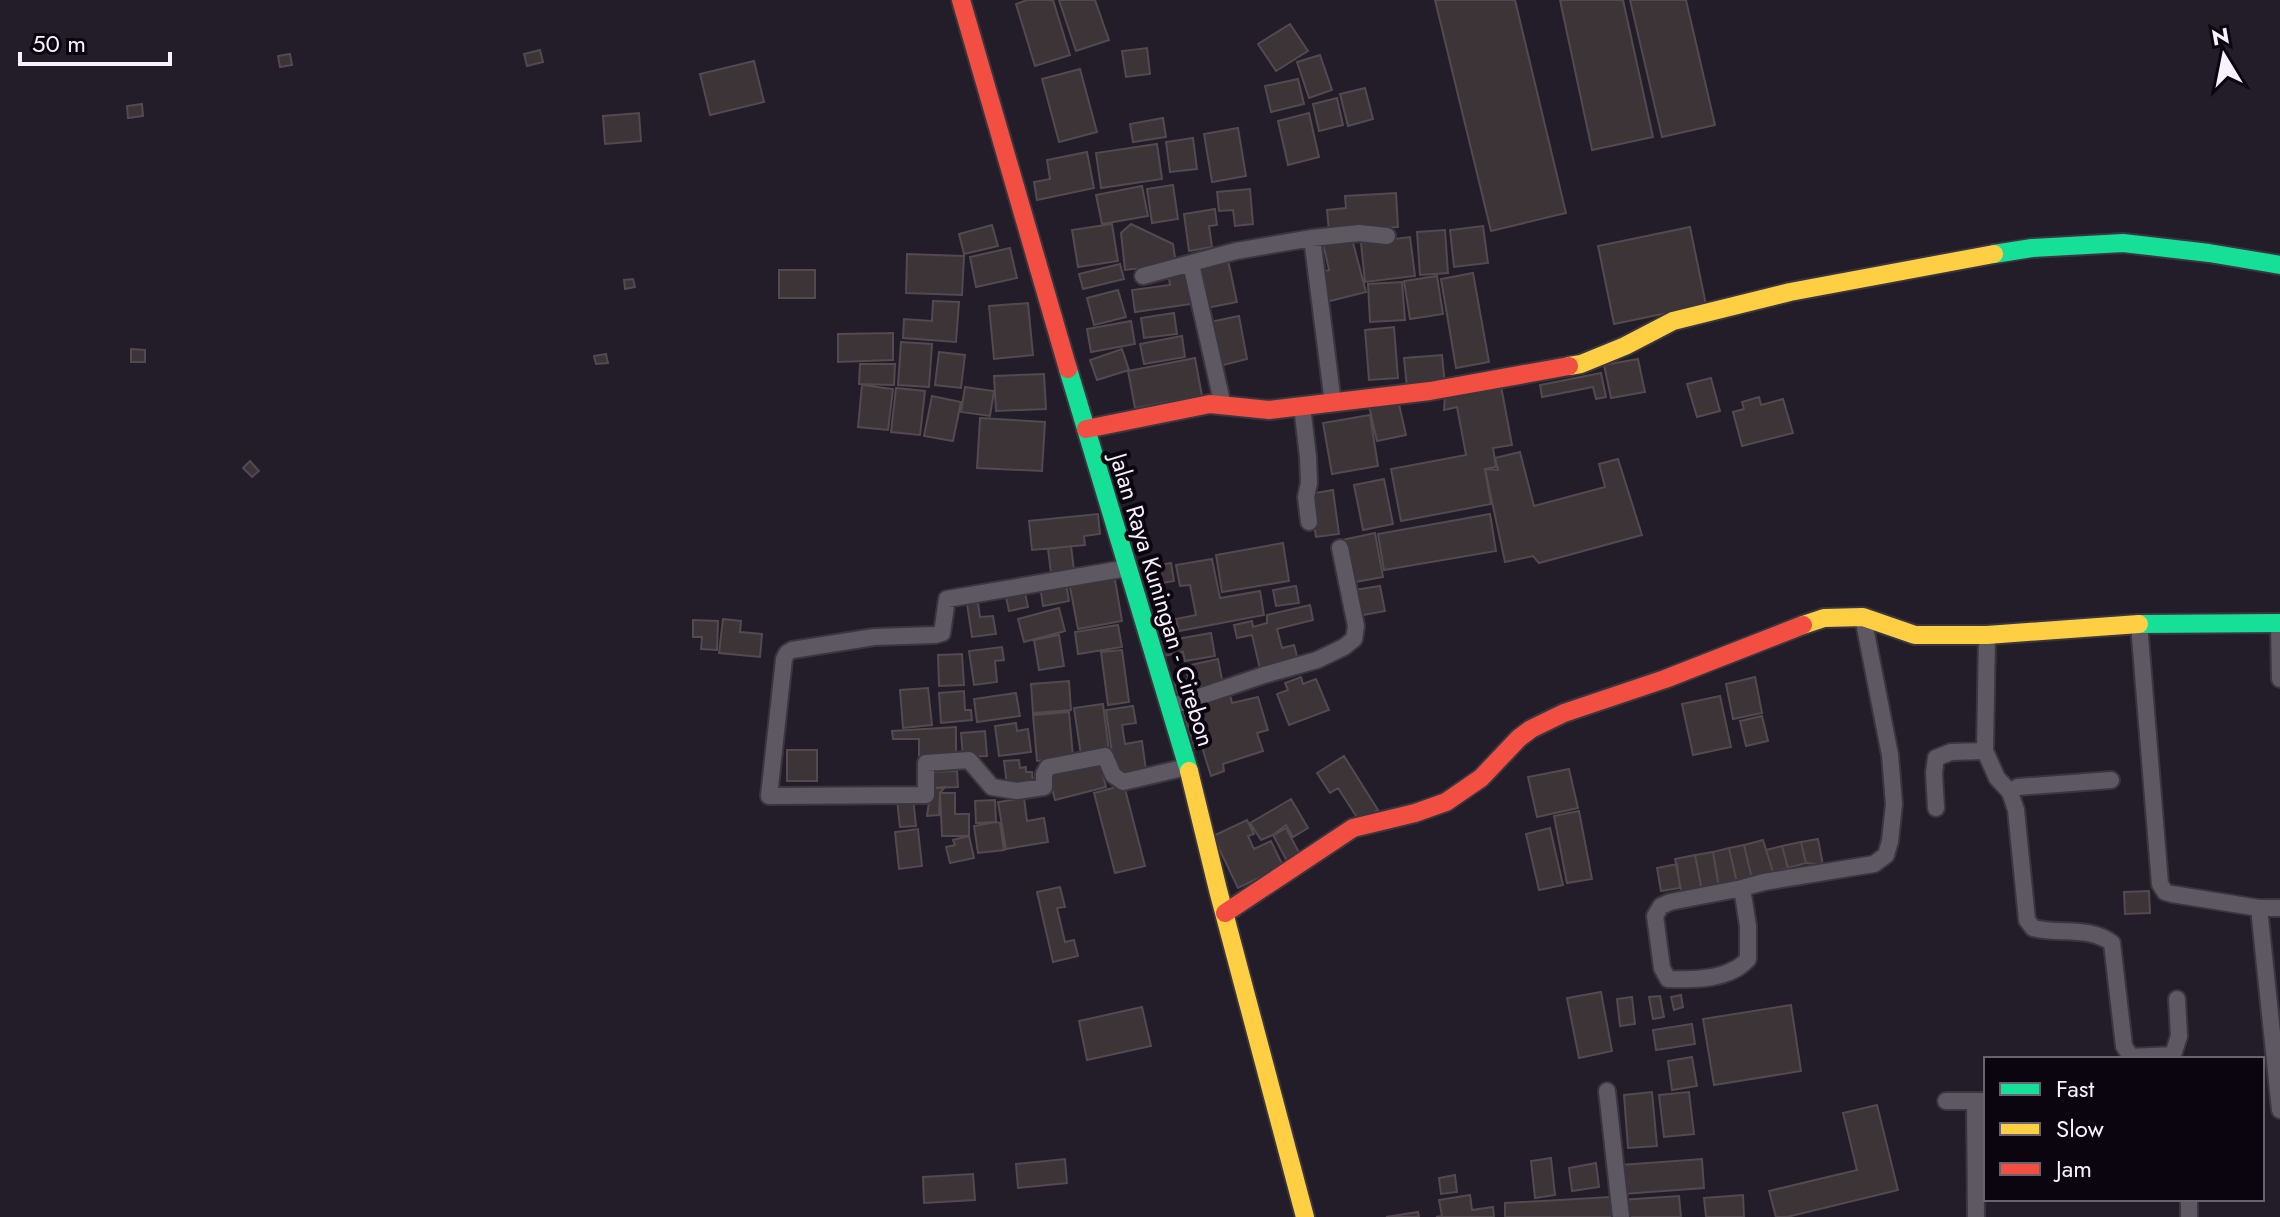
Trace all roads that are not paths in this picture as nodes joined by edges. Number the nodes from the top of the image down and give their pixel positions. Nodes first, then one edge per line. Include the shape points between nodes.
1 (961, 0) edge
2 (1387, 236) dead end
3 (1312, 238) junction
4 (1191, 264) junction
5 (2280, 265) edge
6 (1143, 276) dead end
7 (1333, 403) junction
8 (1223, 406) junction
9 (1302, 406) junction
10 (1086, 429) junction
11 (1309, 522) dead end
12 (1340, 548) dead end
13 (1128, 568) junction
14 (1863, 617) junction
15 (2279, 623) edge
16 (2139, 624) junction
17 (1987, 635) junction
18 (2280, 679) edge
19 (1169, 707) junction
20 (1985, 751) junction
21 (1187, 767) junction
22 (2111, 780) dead end
23 (2010, 792) junction
24 (1936, 808) dead end
25 (1742, 888) junction
26 (2259, 908) junction
27 (2280, 908) edge
28 (1225, 913) junction
29 (2177, 999) dead end
30 (2274, 1081) edge
31 (1607, 1091) dead end
32 (1946, 1101) dead end
33 (1980, 1101) edge
34 (2280, 1110) edge
35 (1305, 1217) edge
36 (1621, 1217) edge
37 (1976, 1217) edge

1 - 10 main road, Jalan Raya Kuningan - Cirebon
2 - 3 street
3 - 4 street
3 - 7 street
4 - 6 street
4 - 8 street
5 - 7 main road via 2123,243 2032,248 1790,292 1673,321 1581,364
7 - 9 main road
8 - 9 main road
8 - 10 main road via 1210,404
9 - 11 street
10 - 13 main road, Jalan Raya Kuningan - Cirebon
12 - 19 street via 1354,639 1317,660
13 - 19 main road, Jalan Raya Kuningan - Cirebon
13 - 21 street via 947,599 942,633 935,635 874,637 787,653 769,796 926,795 926,763 969,760 992,787 1017,791 1044,787 1048,767 1105,756 1113,775 1123,782
14 - 17 main road via 1915,635
14 - 25 street via 1890,755 1894,804 1886,855 1874,864
14 - 28 main road via 1824,618 1564,713 1519,738 1481,778 1446,802 1353,828
15 - 16 main road
15 - 18 street
16 - 17 main road
16 - 26 street via 2160,884 2172,894
17 - 20 street
19 - 21 main road, Jalan Raya Kuningan - Cirebon
20 - 23 street
20 - 24 street via 1936,758
21 - 28 main road, Jalan Raya Kuningan - Cirebon
22 - 23 street via 2018,787
23 - 29 street via 2027,920 2047,932 2087,933 2112,943 2124,1046 2131,1057 2173,1055 2179,1036
25 - 25 street via 1748,959 1721,975 1668,979 1662,968 1657,910 1670,902
26 - 27 street
26 - 30 street
28 - 35 main road, Jalan Raya Kuningan - Cirebon
30 - 34 street
31 - 36 street
32 - 33 street
33 - 37 street

